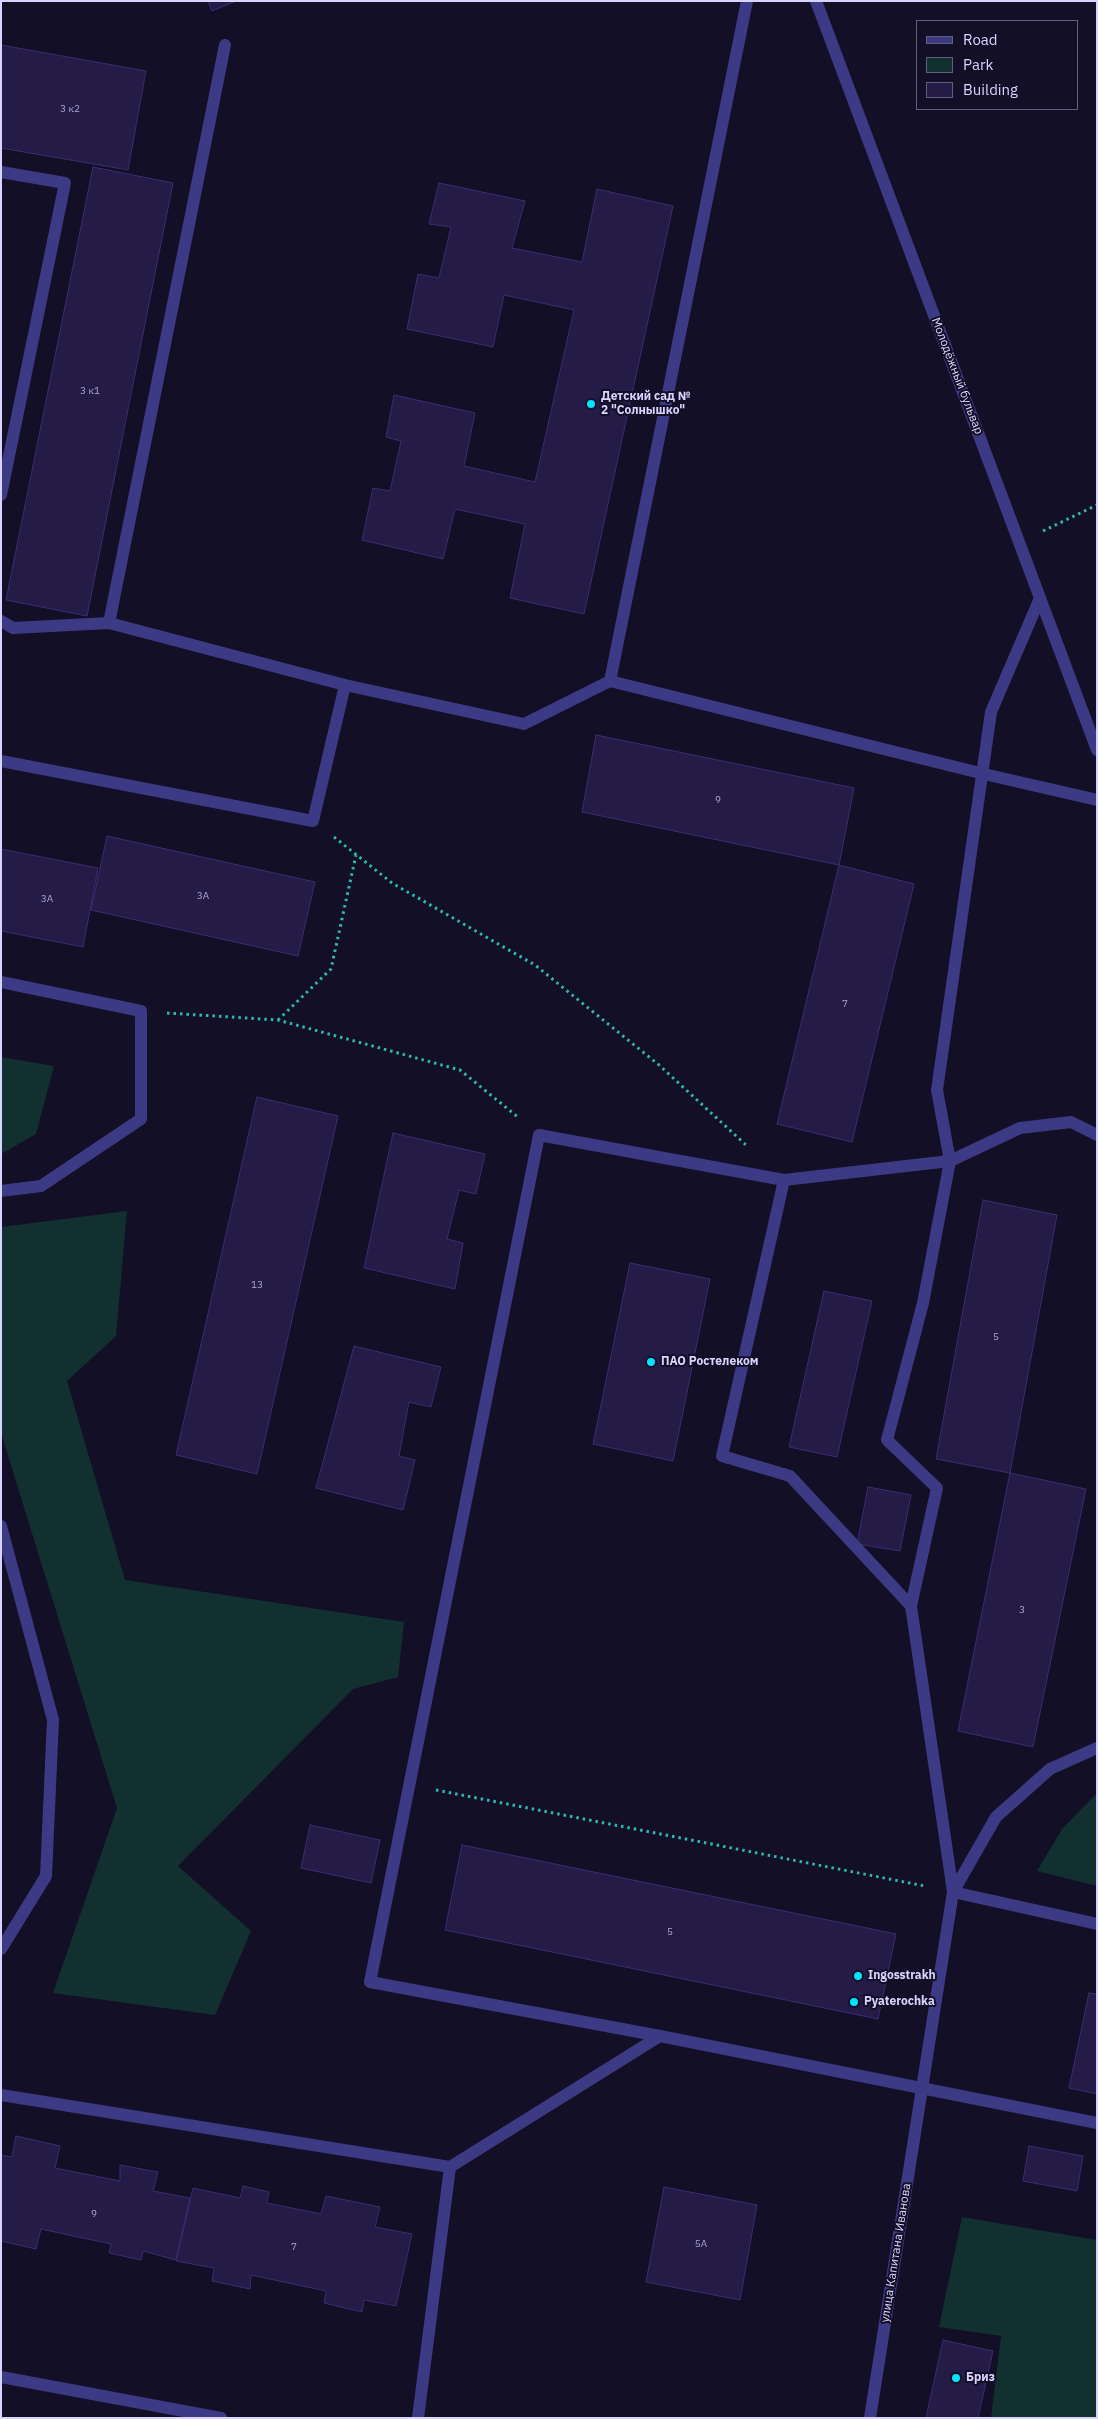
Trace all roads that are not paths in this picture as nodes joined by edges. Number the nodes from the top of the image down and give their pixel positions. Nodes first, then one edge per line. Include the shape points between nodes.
1 (747, 1) edge
2 (816, 1) edge
3 (225, 45) dead end
4 (1, 172) edge
5 (1, 495) edge
6 (1040, 598) junction
7 (1, 621) edge
8 (109, 623) junction
9 (610, 681) junction
10 (344, 685) junction
11 (1097, 750) edge
12 (1, 761) edge
13 (984, 774) junction
14 (1097, 800) edge
15 (1, 982) edge
16 (1097, 1135) edge
17 (950, 1161) junction
18 (784, 1180) junction
19 (1, 1192) edge
20 (1, 1526) edge
21 (911, 1606) junction
22 (1097, 1748) edge
23 (953, 1892) junction
24 (1097, 1924) edge
25 (1, 1949) edge
26 (660, 2036) junction
27 (922, 2089) junction
28 (1, 2095) edge
29 (1097, 2123) edge
30 (450, 2167) junction
31 (1, 2377) edge
32 (221, 2418) edge
33 (418, 2418) edge
34 (870, 2418) edge

1 - 9 street
2 - 6 street, Молодёжный бульвар
3 - 8 street
4 - 5 street via 65,183
6 - 11 street, Молодёжный бульвар
6 - 13 street via 991,712
7 - 8 street via 13,628
8 - 10 street
9 - 10 street via 524,724
9 - 13 street
10 - 12 street via 314,821
13 - 14 street
13 - 17 street via 937,1090
15 - 19 street via 141,1011 141,1119 41,1186
16 - 17 street via 1071,1122 1020,1128
17 - 18 street
17 - 21 street via 923,1303 887,1440 937,1488
18 - 21 street via 722,1456 790,1476
18 - 26 street via 539,1135 370,1982
20 - 25 street via 53,1720 46,1876
21 - 23 street
22 - 23 street via 1050,1768 996,1817
23 - 24 street
23 - 27 street, улица Капитана Иванова
26 - 27 street
26 - 30 street
27 - 29 street
27 - 34 street, улица Капитана Иванова
28 - 30 street
30 - 33 street
31 - 32 street

